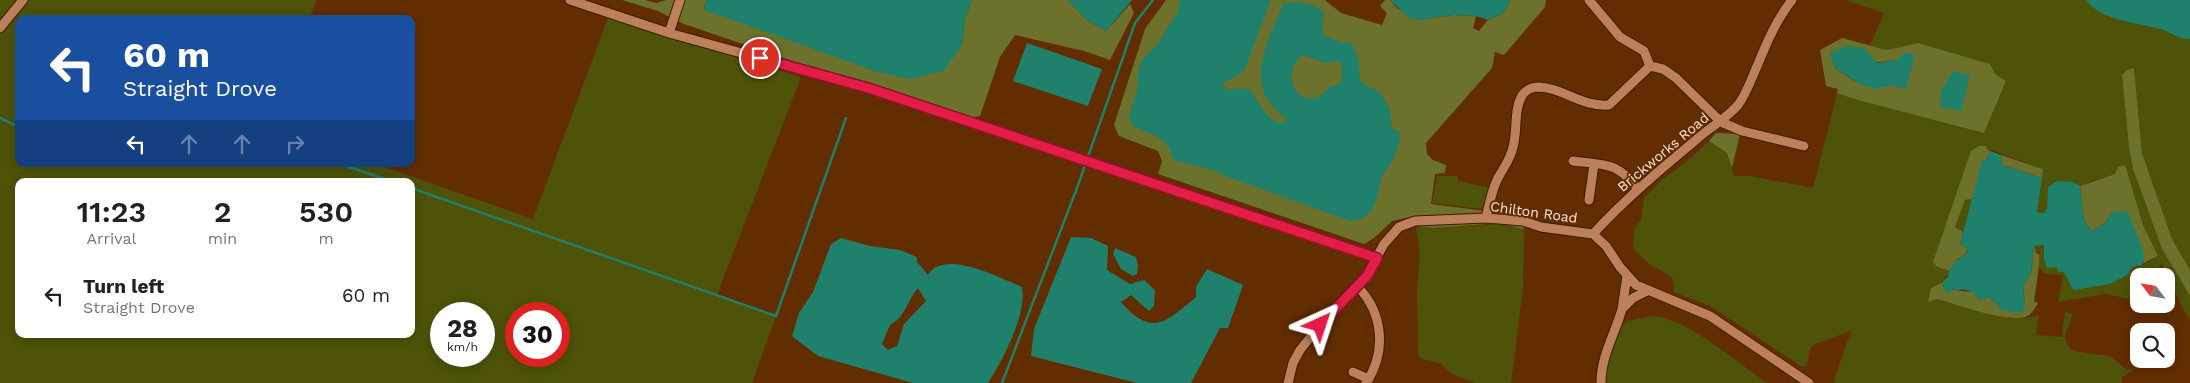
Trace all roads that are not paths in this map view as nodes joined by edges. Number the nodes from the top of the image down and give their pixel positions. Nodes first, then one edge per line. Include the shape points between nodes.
1 (23, 0) edge
2 (570, 0) edge
3 (680, 0) edge
4 (1589, 0) edge
5 (1792, 0) edge
6 (0, 28) edge
7 (669, 33) junction
8 (1650, 66) junction
9 (1721, 122) junction
10 (1804, 146) dead end
11 (1573, 161) dead end
12 (1594, 164) junction
13 (1638, 189) junction
14 (1588, 200) dead end
15 (1486, 218) junction
16 (1593, 234) junction
17 (1377, 258) junction
18 (1627, 276) junction
19 (1358, 287) junction
20 (1647, 291) junction
21 (1622, 309) junction
22 (1353, 372) dead end
23 (1367, 381) edge
24 (1288, 383) edge
25 (1601, 383) edge
26 (1809, 383) edge

1 - 6 street
2 - 7 street
3 - 7 street
4 - 8 street via 1620,37 1644,51
5 - 9 street via 1771,35 1745,93
7 - 17 street via 868,88
8 - 9 street, Brickworks Road via 1663,69 1676,78
8 - 15 street via 1610,106 1585,103 1565,93 1540,87 1526,90 1518,107 1514,146 1497,179
9 - 10 street via 1742,131
9 - 13 street, Brickworks Road
11 - 12 street
12 - 13 street via 1616,167 1628,175
12 - 14 street
13 - 16 street, Brickworks Road
15 - 16 street, Chilton Road
15 - 17 street, Chilton Road via 1408,223 1391,235
16 - 18 street, Chilton Road via 1606,246
17 - 19 street, Chilton Road
18 - 20 street, Chilton Road
18 - 21 street
19 - 23 street via 1371,302 1380,337 1378,354
19 - 24 street, Chilton Road via 1331,312 1300,350
20 - 21 street
20 - 26 street, Chilton Road via 1710,316
21 - 25 street via 1606,351
22 - 23 street

